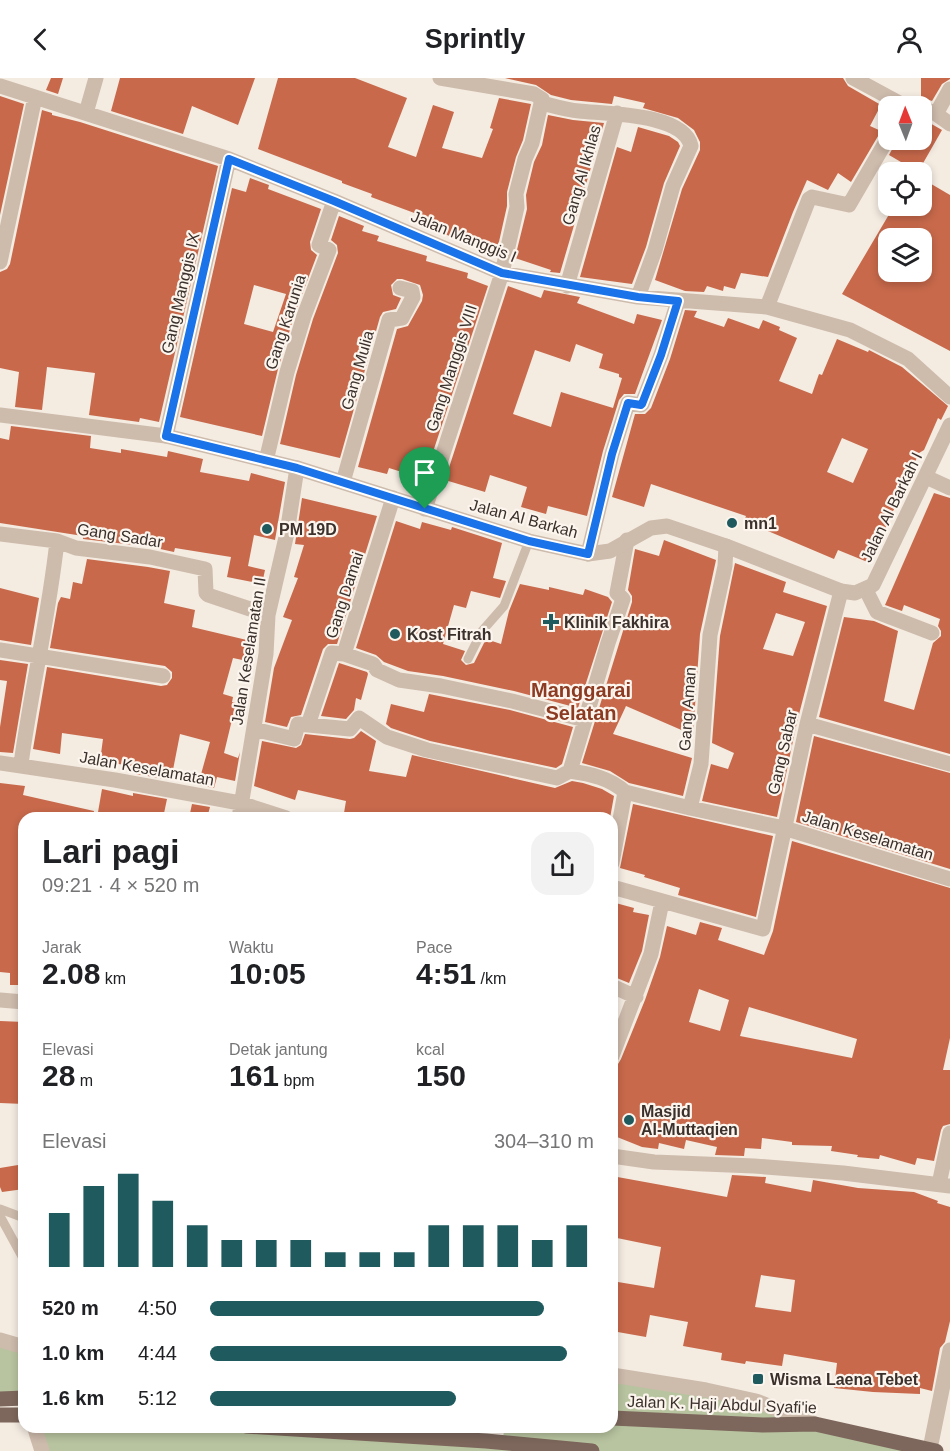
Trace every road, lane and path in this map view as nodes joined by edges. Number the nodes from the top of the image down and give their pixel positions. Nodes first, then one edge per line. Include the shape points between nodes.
1 (96, 78) edge
2 (440, 78) edge
3 (537, 78) edge
4 (853, 78) edge
5 (0, 86) edge
6 (950, 89) edge
7 (886, 96) edge
8 (35, 97) junction
9 (538, 99) junction
10 (932, 112) edge
11 (86, 113) junction
12 (617, 113) junction
13 (936, 114) junction
14 (950, 124) edge
15 (881, 150) edge
16 (229, 159) junction
17 (334, 201) junction
18 (3, 234) edge
19 (0, 262) edge
20 (502, 273) junction
21 (567, 285) junction
22 (400, 288) dead end
23 (638, 297) junction
24 (678, 301) junction
25 (767, 307) junction
26 (950, 397) edge
27 (0, 415) edge
28 (950, 425) edge
29 (166, 436) junction
30 (266, 461) junction
31 (297, 468) junction
32 (926, 477) junction
33 (343, 482) junction
34 (950, 488) edge
35 (393, 498) junction
36 (425, 509) junction
37 (0, 534) edge
38 (627, 540) junction
39 (57, 541) junction
40 (529, 541) junction
41 (726, 546) junction
42 (588, 554) junction
43 (854, 591) junction
44 (268, 615) junction
45 (932, 633) dead end
46 (0, 650) edge
47 (344, 654) junction
48 (39, 657) junction
49 (468, 659) dead end
50 (163, 676) dead end
51 (585, 720) junction
52 (807, 724) junction
53 (308, 725) junction
54 (254, 729) junction
55 (0, 763) edge
56 (950, 764) edge
57 (21, 765) junction
58 (570, 771) junction
59 (625, 792) junction
60 (690, 808) junction
61 (240, 810) edge
62 (784, 828) junction
63 (618, 830) edge
64 (950, 879) edge
65 (618, 889) edge
66 (662, 902) junction
67 (618, 989) edge
68 (636, 997) junction
69 (0, 1000) edge
70 (18, 1002) edge
71 (618, 1041) edge
72 (950, 1133) edge
73 (618, 1157) edge
74 (944, 1185) edge
75 (0, 1209) edge
76 (0, 1216) edge
77 (18, 1216) edge
78 (18, 1249) edge
79 (0, 1340) edge
80 (18, 1345) edge
81 (950, 1350) edge
82 (618, 1376) edge
83 (18, 1398) edge
84 (0, 1399) edge
85 (0, 1415) edge
86 (18, 1415) edge
87 (618, 1418) edge
88 (815, 1424) junction
89 (36, 1433) edge
90 (355, 1433) edge
91 (933, 1450) edge
92 (42, 1451) edge
93 (592, 1451) edge

1 - 11 street
2 - 9 street, Gang Al Ikhlas
3 - 9 street, Gang Manggis VIII
4 - 7 street
5 - 8 street, Jalan Manggis I
6 - 13 street
8 - 11 street, Jalan Manggis I
8 - 18 street
9 - 12 street, Gang Al Ikhlas via 579,111
9 - 20 street, Gang Manggis VIII via 532,143 516,194 517,207
10 - 13 street
11 - 16 street, Jalan Manggis I
12 - 21 street, Gang Al Ikhlas
12 - 23 street via 675,127 691,146 673,186
13 - 14 street
15 - 25 street via 849,205 809,199
16 - 17 street, Jalan Manggis I
16 - 29 street, Gang Manggis IX
17 - 20 street, Jalan Manggis I
17 - 30 street, Gang Karunia via 320,245 329,250 287,372
18 - 19 street
20 - 21 street, Jalan Manggis I
20 - 36 street, Gang Manggis VIII
21 - 23 street, Jalan Manggis I
22 - 33 street, Gang Mulia via 412,291 413,297 402,318 389,320
23 - 24 street, Jalan Manggis I
24 - 25 street, Jalan Manggis I
24 - 42 street via 642,404 628,403
25 - 26 street, Jalan Manggis I via 850,330 908,359
27 - 29 street, Jalan Al Barkah
28 - 32 street, Jalan Al Barkah I
29 - 30 street, Jalan Al Barkah
30 - 31 street, Jalan Al Barkah
31 - 33 street, Jalan Al Barkah
31 - 44 street, Jalan Keselamatan II
32 - 34 street
32 - 43 street, Jalan Al Barkah I via 873,585
33 - 35 street, Jalan Al Barkah
35 - 36 street, Jalan Al Barkah
35 - 47 street, Gang Damai
36 - 40 street, Jalan Al Barkah
37 - 39 street
38 - 41 street, Jalan Al Barkah via 651,528 667,526
38 - 42 street, Jalan Al Barkah via 610,551
38 - 51 street via 617,592 623,599
39 - 44 street, Gang Sadar via 76,548 150,557 205,569 208,595
39 - 48 street, Gang Sadar
40 - 42 street, Jalan Al Barkah
40 - 49 lane via 504,606 482,631
41 - 43 street, Jalan Al Barkah
41 - 60 street, Gang Aman via 710,636 701,764
43 - 45 street via 877,612
43 - 52 street, Gang Sabar
44 - 54 street, Jalan Keselamatan II
46 - 48 street
47 - 51 street via 373,664 377,670 399,680 512,701
47 - 53 street, Gang Damai via 332,653
48 - 50 street
48 - 57 street, Gang Sadar
51 - 58 street
52 - 56 street
52 - 62 street, Gang Sabar
53 - 54 street via 298,724 294,740
53 - 58 street via 350,729 359,718 387,737 427,750 557,778
54 - 61 street, Jalan Keselamatan II
55 - 57 street, Jalan Keselamatan
57 - 61 street, Jalan Keselamatan
58 - 59 street via 595,775
59 - 60 street
59 - 63 street
60 - 62 street
62 - 64 street, Jalan Keselamatan
62 - 66 street, Jalan Keselamatan via 764,929
65 - 66 street, Jalan Keselamatan
66 - 68 street via 651,954
67 - 68 street
68 - 71 street
69 - 70 street
72 - 74 street
73 - 74 street via 843,1173
75 - 77 lane
76 - 78 lane
79 - 80 street
81 - 91 street
82 - 88 street via 756,1401
83 - 84 main road
85 - 86 main road
87 - 88 main road, Jalan K. Haji Abdul Syafi'ie
88 - 91 main road, Jalan K. Haji Abdul Syafi'ie
89 - 92 street
90 - 93 main road

